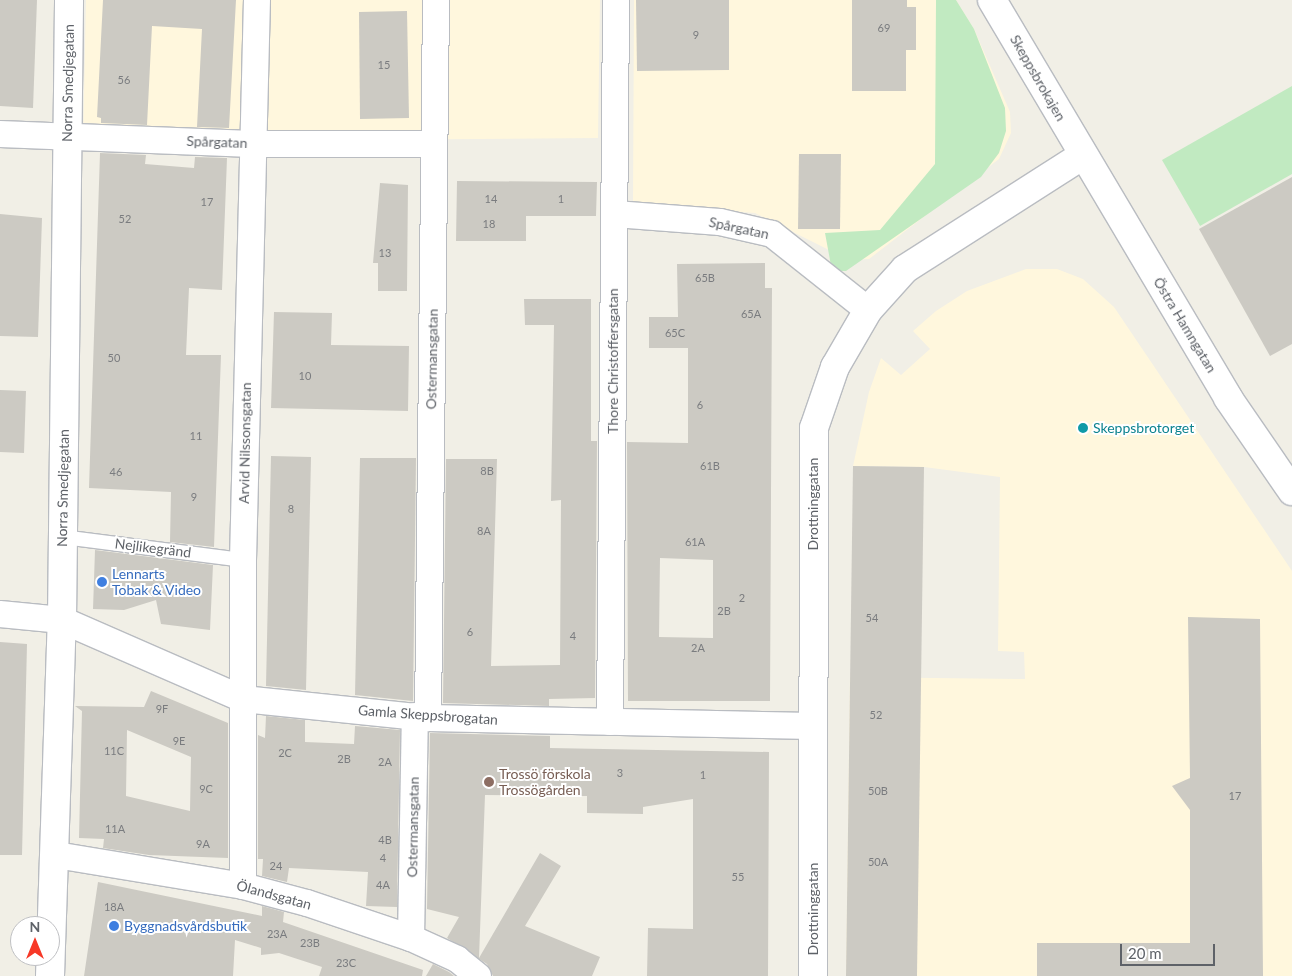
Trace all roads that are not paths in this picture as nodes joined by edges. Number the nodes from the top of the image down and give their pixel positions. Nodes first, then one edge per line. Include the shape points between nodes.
1 (69, 0) edge
2 (257, 0) edge
3 (436, 0) edge
4 (616, 0) edge
5 (992, 0) edge
6 (0, 134) edge
7 (67, 136) junction
8 (252, 144) junction
9 (434, 144) junction
10 (1083, 155) junction
11 (615, 214) junction
12 (868, 310) junction
13 (1292, 491) edge
14 (63, 537) junction
15 (243, 560) junction
16 (0, 614) edge
17 (62, 620) junction
18 (242, 699) junction
19 (421, 717) junction
20 (610, 722) junction
21 (812, 726) junction
22 (56, 855) junction
23 (243, 886) junction
24 (411, 938) junction
25 (50, 976) edge
26 (478, 976) edge
27 (813, 976) edge

1 - 7 street, Norra Smedjegatan
2 - 8 street, Arvid Nilssonsgatan
3 - 9 street, Ostermansgatan
4 - 11 street, Thore Christoffersgatan
5 - 10 street, Skeppsbrokajen
6 - 7 street, Spårgatan
7 - 8 street, Spårgatan
7 - 14 street, Norra Smedjegatan
8 - 9 street, Spårgatan
8 - 15 street, Arvid Nilssonsgatan
9 - 19 street, Ostermansgatan
10 - 12 street, Drottninggatan via 905,269
10 - 13 street, Östra Hamngatan via 1228,398
11 - 12 street, Spårgatan via 720,222 772,234
11 - 20 street, Thore Christoffersgatan
12 - 21 street, Drottninggatan via 835,368 814,428
14 - 15 lane, Nejlikegränd
14 - 17 street, Norra Smedjegatan
15 - 18 street, Arvid Nilssonsgatan
16 - 17 street, Gamla Skeppsbrogatan
17 - 18 street, Gamla Skeppsbrogatan
17 - 22 street, Norra Smedjegatan
18 - 19 street, Gamla Skeppsbrogatan
18 - 23 street, Arvid Nilssonsgatan
19 - 20 street, Gamla Skeppsbrogatan
19 - 24 street, Ostermansgatan
20 - 21 street, Gamla Skeppsbrogatan
21 - 27 street, Drottninggatan
22 - 23 street, Ölandsgatan
22 - 25 street, Norra Smedjegatan
23 - 24 street, Ölandsgatan
24 - 26 street, Ölandsgatan via 457,959

